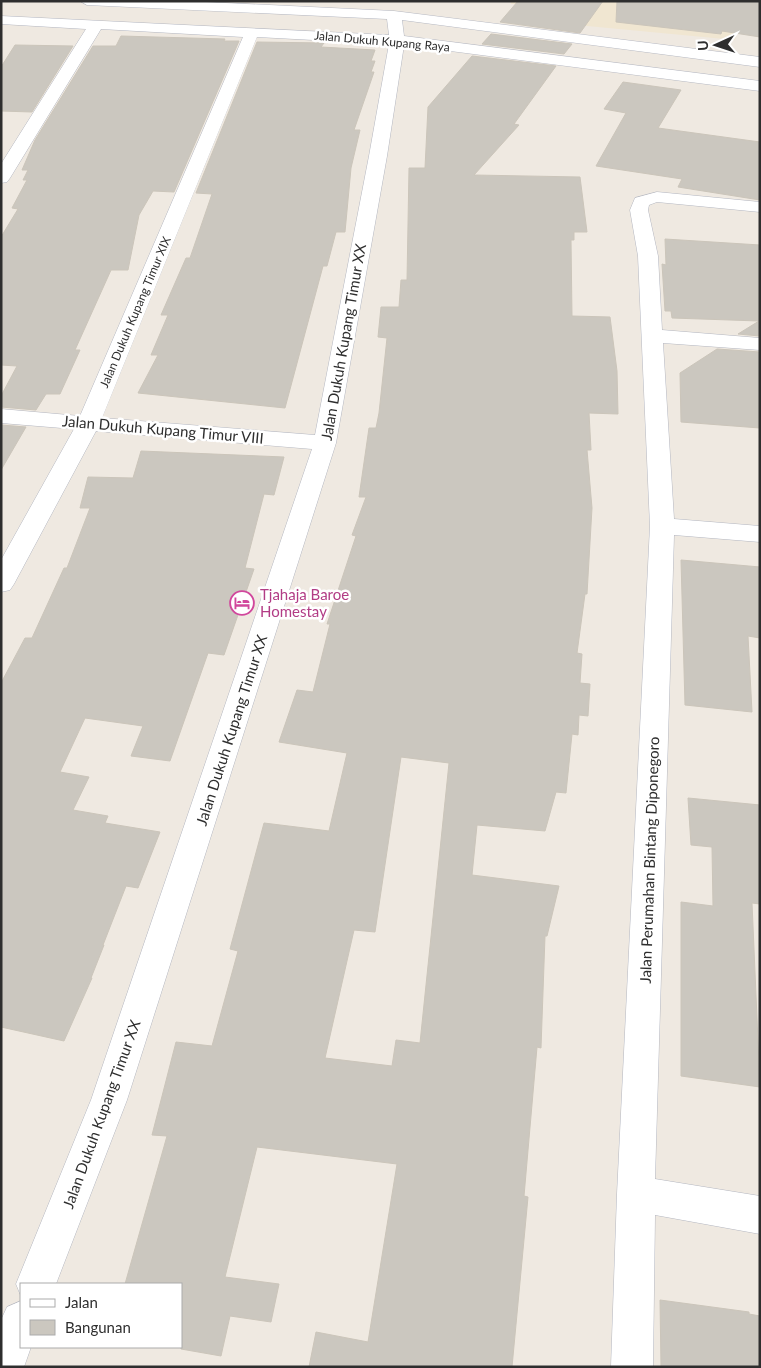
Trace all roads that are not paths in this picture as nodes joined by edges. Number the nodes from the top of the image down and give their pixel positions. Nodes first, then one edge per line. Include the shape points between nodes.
1 (87, 1) edge
2 (402, 1) edge
3 (1, 20) edge
4 (96, 25) junction
5 (395, 27) junction
6 (252, 32) junction
7 (546, 34) junction
8 (530, 56) junction
9 (760, 62) edge
10 (760, 86) edge
11 (1, 178) edge
12 (760, 207) edge
13 (652, 336) junction
14 (760, 344) edge
15 (1, 416) edge
16 (88, 422) junction
17 (325, 443) junction
18 (662, 526) junction
19 (760, 534) edge
20 (1, 584) edge
21 (636, 1194) junction
22 (760, 1215) edge
23 (36, 1283) edge
24 (20, 1324) edge
25 (3, 1367) edge
26 (632, 1367) edge

1 - 5 street, Jalan Dukuh Kupang Raya
2 - 5 street
3 - 4 street, Jalan Dukuh Kupang Raya
4 - 6 street, Jalan Dukuh Kupang Raya
4 - 11 street
5 - 6 street, Jalan Dukuh Kupang Raya
5 - 7 street, Jalan Dukuh Kupang Raya
5 - 8 street, Jalan Dukuh Kupang Raya
5 - 17 street, Jalan Dukuh Kupang Timur XX via 378,156
6 - 16 street, Jalan Dukuh Kupang Timur XIX
7 - 8 street
7 - 9 street, Jalan Dukuh Kupang Raya
8 - 10 street, Jalan Dukuh Kupang Raya
12 - 13 street, Jalan Perumahan Bintang Diponegoro via 657,197 641,202 639,210 648,256
13 - 14 street
13 - 18 street, Jalan Perumahan Bintang Diponegoro
15 - 16 street, Jalan Dukuh Kupang Timur VIII
16 - 17 street, Jalan Dukuh Kupang Timur VIII
16 - 20 street, Jalan Dukuh Kupang Timur XIX
17 - 23 street, Jalan Dukuh Kupang Timur XX via 109,1100
18 - 19 street
18 - 21 street, Jalan Perumahan Bintang Diponegoro
21 - 22 street
21 - 26 street, Jalan Perumahan Bintang Diponegoro
24 - 25 street

